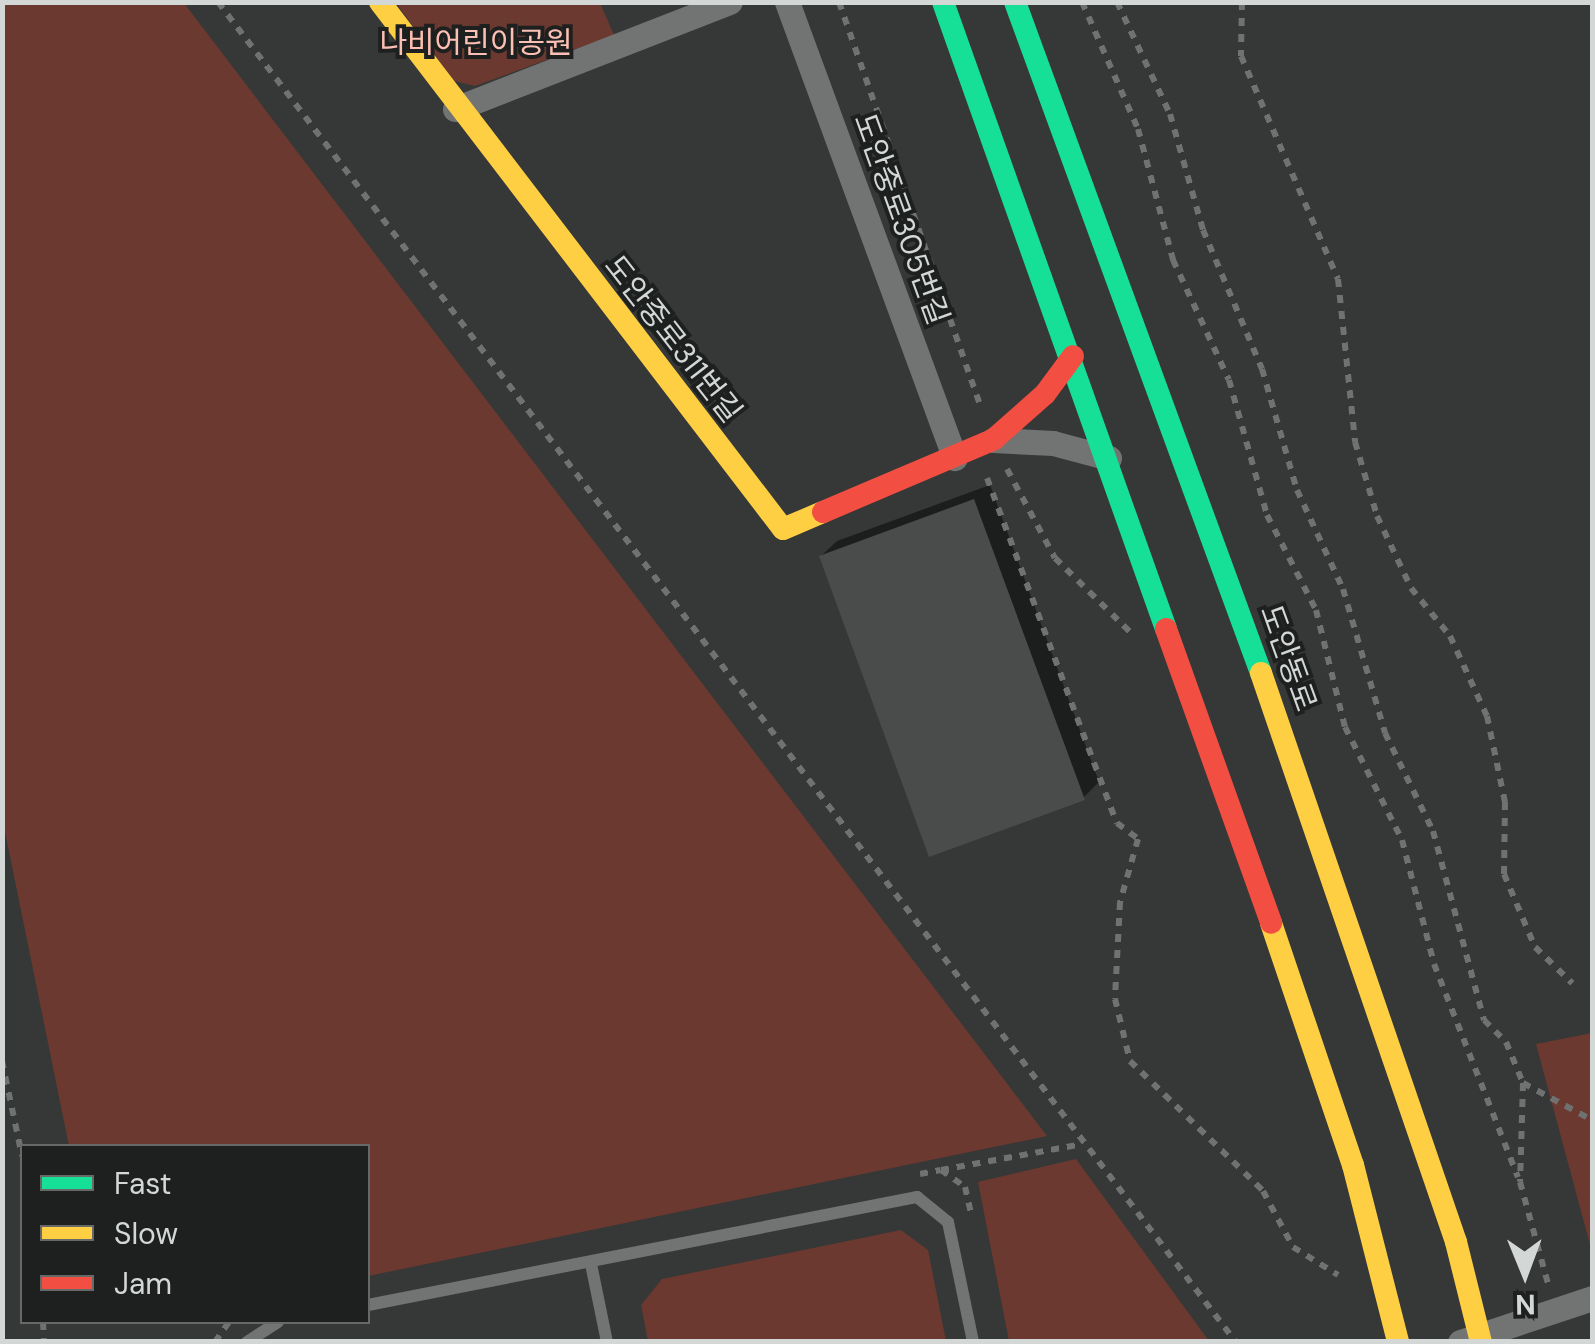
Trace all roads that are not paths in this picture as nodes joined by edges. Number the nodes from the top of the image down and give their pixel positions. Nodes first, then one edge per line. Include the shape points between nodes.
1 (380, 2) edge
2 (730, 2) edge
3 (786, 2) edge
4 (943, 2) edge
5 (1016, 2) edge
6 (456, 108) junction
7 (1072, 356) junction
8 (993, 440) junction
9 (955, 458) junction
10 (1109, 458) junction
11 (591, 1264) junction
12 (1592, 1298) edge
13 (370, 1305) edge
14 (275, 1324) edge
15 (1473, 1338) edge
16 (247, 1342) edge
17 (607, 1342) edge
18 (973, 1342) edge
19 (1398, 1342) edge

1 - 6 main road, 도안중로311번길
2 - 6 street
3 - 9 street, 도안중로305번길
4 - 7 main road
5 - 15 main road, 도안동로 via 1310,806 1456,1242
6 - 9 main road, 도안중로311번길 via 783,528
7 - 8 main road, 도안중로311번길 via 1045,394
7 - 10 main road
8 - 9 main road, 도안중로311번길
8 - 10 street via 1053,443
10 - 19 main road via 1353,1165
11 - 13 lane
11 - 17 lane
11 - 18 lane via 917,1198 948,1222
12 - 15 street
14 - 16 lane

